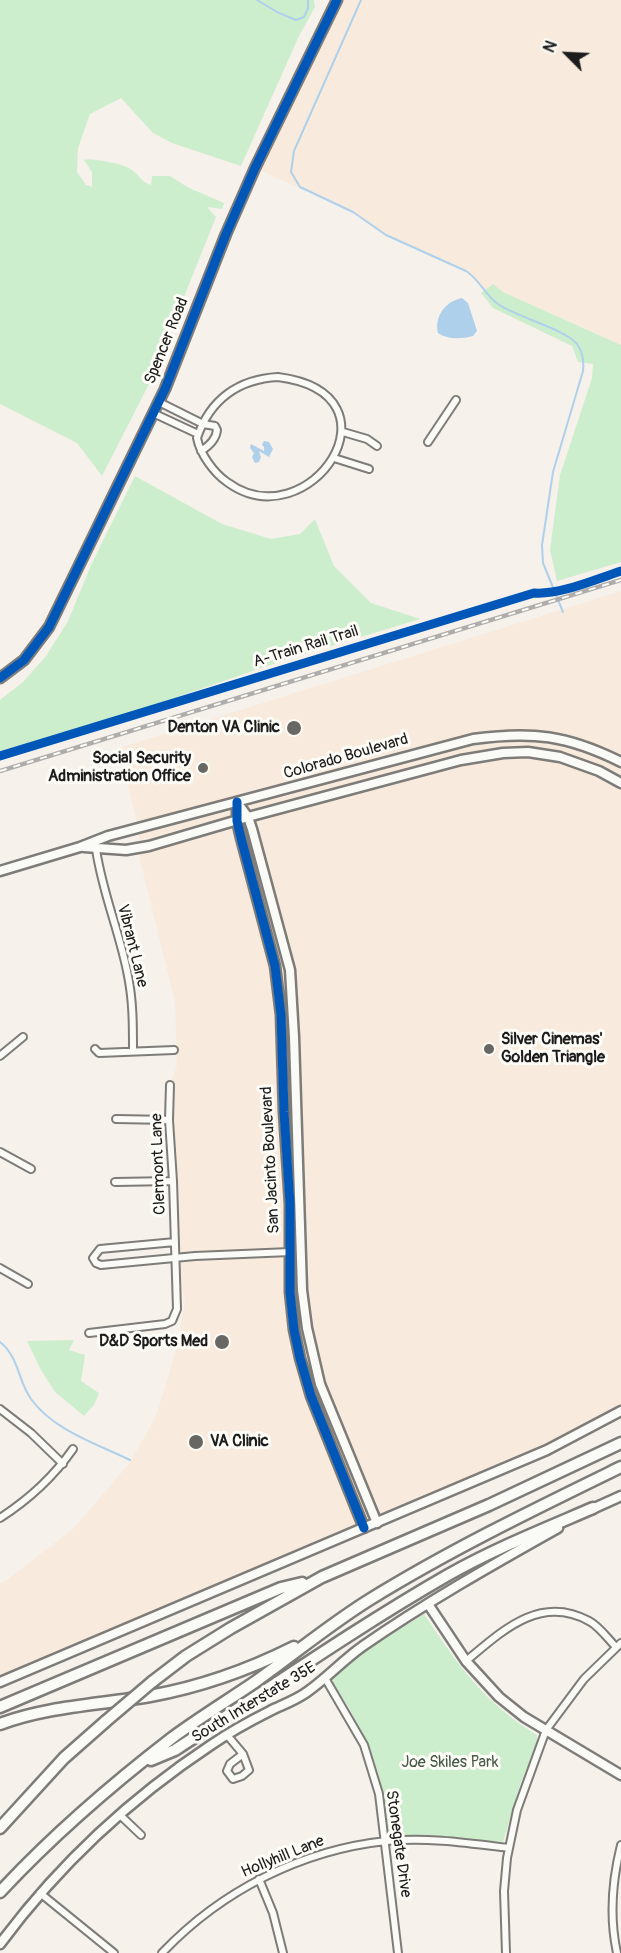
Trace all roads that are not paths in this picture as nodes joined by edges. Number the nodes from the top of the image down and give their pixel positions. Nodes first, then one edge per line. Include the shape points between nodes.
1 (337, 0) edge
2 (456, 400) dead end
3 (159, 402) junction
4 (153, 413) junction
5 (203, 424) junction
6 (343, 432) junction
7 (198, 434) junction
8 (428, 442) dead end
9 (377, 446) dead end
10 (201, 451) junction
11 (334, 458) junction
12 (369, 469) dead end
13 (0, 678) edge
14 (611, 758) junction
15 (621, 762) edge
16 (602, 772) junction
17 (621, 783) edge
18 (237, 802) junction
19 (248, 817) junction
20 (237, 821) junction
21 (80, 847) junction
22 (96, 849) junction
23 (0, 871) edge
24 (271, 898) junction
25 (260, 906) junction
26 (274, 909) junction
27 (23, 1037) dead end
28 (95, 1049) dead end
29 (133, 1050) junction
30 (174, 1050) dead end
31 (0, 1056) edge
32 (170, 1085) dead end
33 (283, 1086) junction
34 (296, 1086) junction
35 (116, 1119) dead end
36 (169, 1120) junction
37 (0, 1152) edge
38 (31, 1169) dead end
39 (173, 1181) junction
40 (115, 1182) dead end
41 (290, 1238) junction
42 (302, 1238) junction
43 (175, 1242) junction
44 (302, 1248) junction
45 (290, 1252) junction
46 (175, 1258) junction
47 (0, 1268) edge
48 (28, 1284) dead end
49 (89, 1333) dead end
50 (312, 1355) junction
51 (300, 1358) junction
52 (0, 1409) edge
53 (621, 1411) edge
54 (621, 1438) edge
55 (621, 1443) edge
56 (73, 1449) dead end
57 (63, 1464) junction
58 (571, 1466) junction
59 (621, 1467) edge
60 (621, 1496) edge
61 (593, 1508) junction
62 (0, 1518) edge
63 (378, 1523) junction
64 (364, 1528) junction
65 (322, 1577) junction
66 (428, 1604) junction
67 (316, 1636) junction
68 (619, 1645) edge
69 (466, 1661) junction
70 (325, 1678) junction
71 (0, 1682) edge
72 (0, 1707) edge
73 (0, 1724) edge
74 (546, 1730) junction
75 (227, 1735) junction
76 (243, 1754) dead end
77 (132, 1769) junction
78 (621, 1775) edge
79 (120, 1815) junction
80 (0, 1828) edge
81 (141, 1835) dead end
82 (386, 1841) junction
83 (621, 1845) edge
84 (509, 1848) junction
85 (259, 1879) junction
86 (0, 1892) edge
87 (40, 1893) junction
88 (0, 1944) edge
89 (114, 1953) edge
90 (162, 1953) edge
91 (283, 1953) edge
92 (398, 1953) edge
93 (507, 1953) edge
94 (617, 1953) edge

1 - 3 main road, Spencer Road via 236,212
2 - 8 street
3 - 4 main road, Spencer Road
3 - 5 street
4 - 7 street
4 - 13 main road, Spencer Road via 49,627 24,660
5 - 6 street via 218,402 235,388 256,379 278,377 303,382 325,395 339,414
5 - 7 street
5 - 10 street via 214,426 217,434
6 - 9 street
6 - 11 street
7 - 10 street
10 - 11 street via 230,484 263,496 305,486
11 - 12 street
14 - 15 main road, Colorado Boulevard
14 - 16 main road
14 - 18 main road, Colorado Boulevard via 556,738 512,734 428,750
16 - 17 main road, Colorado Boulevard
16 - 19 main road, Colorado Boulevard via 560,758 528,752 503,753 461,760
18 - 19 main road, San Jacinto Boulevard
18 - 20 main road, San Jacinto Boulevard
18 - 21 main road, Colorado Boulevard
19 - 20 main road, Colorado Boulevard
19 - 24 main road, San Jacinto Boulevard
20 - 22 main road, Colorado Boulevard via 149,846
20 - 25 main road, San Jacinto Boulevard
21 - 22 main road, Colorado Boulevard
21 - 23 main road, Colorado Boulevard
22 - 29 street, Vibrant Lane via 128,973 133,1003
24 - 25 main road
24 - 26 main road, San Jacinto Boulevard
25 - 26 main road
25 - 33 main road, San Jacinto Boulevard via 275,966
26 - 34 main road, San Jacinto Boulevard via 290,970
27 - 31 street
28 - 29 street via 99,1053
29 - 30 street
32 - 36 street, Clermont Lane
33 - 34 main road
33 - 41 main road, San Jacinto Boulevard
34 - 42 main road, San Jacinto Boulevard
35 - 36 street
36 - 39 street, Clermont Lane
37 - 38 street
39 - 40 street
39 - 43 street, Clermont Lane
41 - 42 main road
41 - 45 main road, San Jacinto Boulevard
42 - 44 main road, San Jacinto Boulevard
43 - 46 street, Clermont Lane
43 - 46 street via 100,1249 93,1258 101,1265
44 - 45 main road
44 - 50 main road, San Jacinto Boulevard via 302,1290
45 - 46 street
45 - 51 main road, San Jacinto Boulevard via 294,1330
46 - 49 street, Clermont Lane via 177,1309 172,1321
47 - 48 street
50 - 51 main road
50 - 63 main road, San Jacinto Boulevard via 325,1397
51 - 64 main road, San Jacinto Boulevard via 311,1396
52 - 57 street
53 - 63 main road via 547,1450
54 - 58 highway
55 - 58 highway
56 - 57 street
57 - 62 street
58 - 65 highway
59 - 67 highway via 483,1534
60 - 61 main road, South Interstate 35E
61 - 66 main road, South Interstate 35E
61 - 77 highway via 450,1574 374,1619 175,1750
63 - 64 main road
64 - 71 main road
65 - 72 highway via 281,1588
65 - 80 highway, bridge via 231,1628 152,1682 64,1758
66 - 69 main road
66 - 70 main road, South Interstate 35E via 362,1646
67 - 73 highway via 268,1660 202,1684 149,1696 58,1708
67 - 77 highway
68 - 69 street via 591,1622 564,1611 532,1614
68 - 74 street via 584,1679
69 - 74 main road via 515,1711
70 - 75 main road, South Interstate 35E via 302,1695
70 - 82 street, Stonegate Drive via 364,1745 379,1794
74 - 78 main road
74 - 84 street via 517,1810
75 - 76 street
75 - 79 main road, South Interstate 35E
77 - 86 highway
79 - 81 street
79 - 87 main road, South Interstate 35E
82 - 84 street, Hollyhill Lane via 442,1840
82 - 85 street, Hollyhill Lane via 322,1853
82 - 92 street, Stonegate Drive
83 - 94 street via 612,1889
84 - 93 street via 504,1891
85 - 90 street, Hollyhill Lane via 202,1915
85 - 91 street
87 - 88 main road, South Interstate 35E
87 - 89 street

